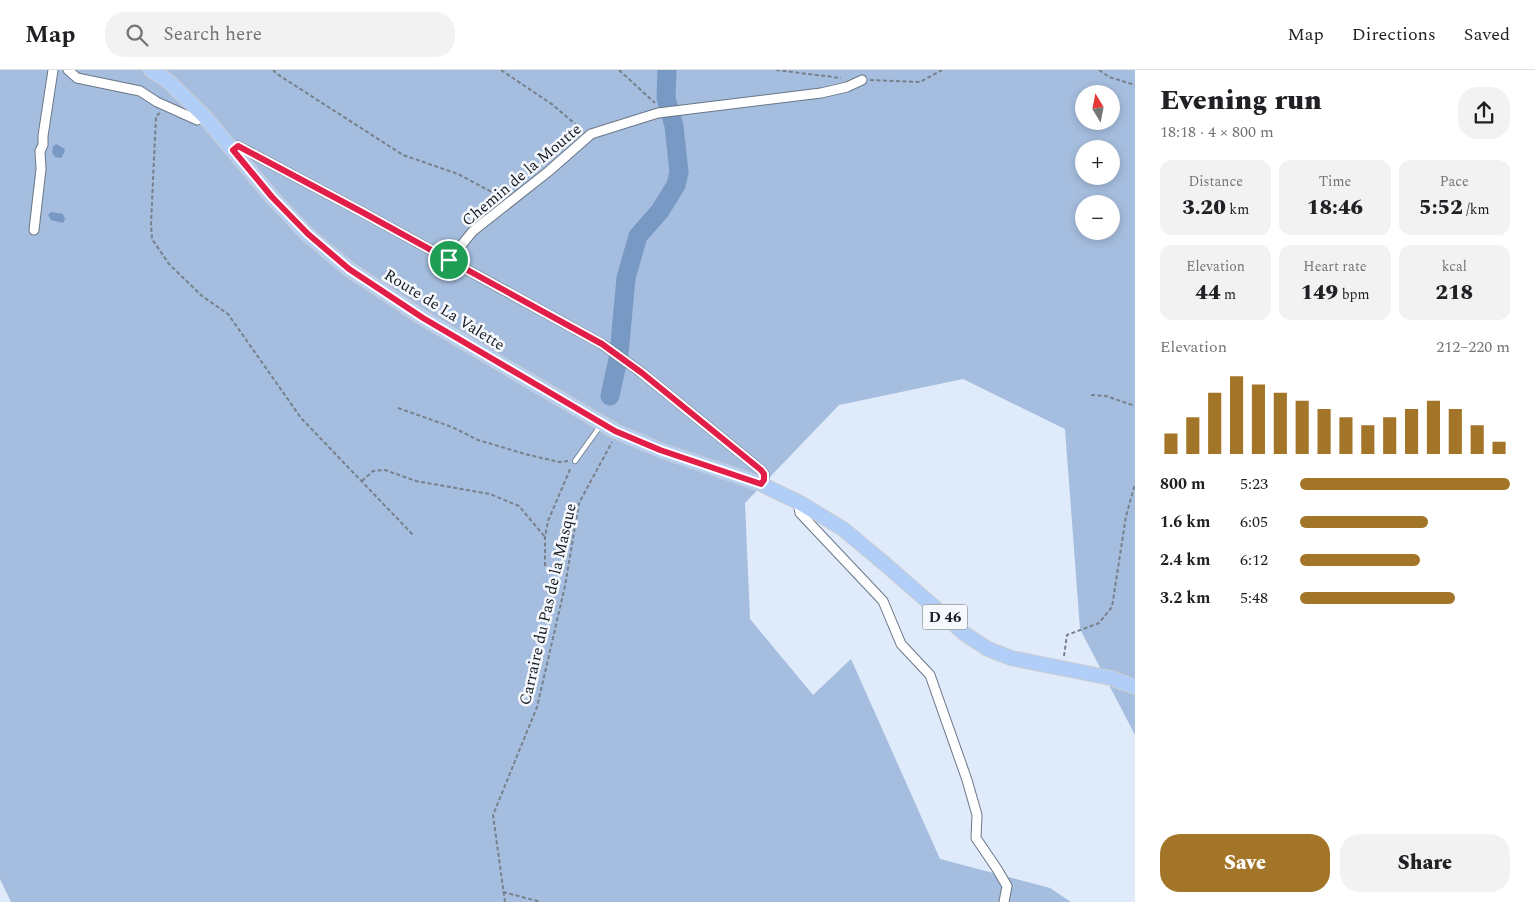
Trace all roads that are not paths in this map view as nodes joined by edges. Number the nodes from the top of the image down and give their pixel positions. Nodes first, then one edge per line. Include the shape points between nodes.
1 (53, 70) edge
2 (68, 70) edge
3 (151, 70) edge
4 (862, 80) road end
5 (204, 116) junction
6 (233, 150) junction
7 (34, 230) dead end
8 (449, 260) junction
9 (602, 424) junction
10 (576, 461) road end
11 (761, 484) junction
12 (802, 504) junction
13 (1135, 687) edge
14 (1004, 902) edge

1 - 7 street via 40,151
2 - 5 street via 77,78 140,91 197,120
3 - 5 main road, Route de La Valette / D 46 via 168,81
4 - 8 street, Chemin de la Moutte via 821,93 664,112 591,134 473,232
5 - 6 main road, Route de La Valette / D 46
6 - 8 street via 238,146
6 - 9 main road, Route de La Valette / D 46 via 308,234 349,269 423,318
8 - 11 street via 602,344 761,470 764,474
9 - 10 lane
9 - 11 main road, Route de La Valette / D 46 via 660,450
11 - 12 main road, Route de La Valette / D 46
12 - 13 main road, D 46 via 843,529 965,634 988,649 1011,658 1111,678
12 - 14 street via 800,513 883,601 901,644 930,675 967,780 976,815 976,838 1007,886

